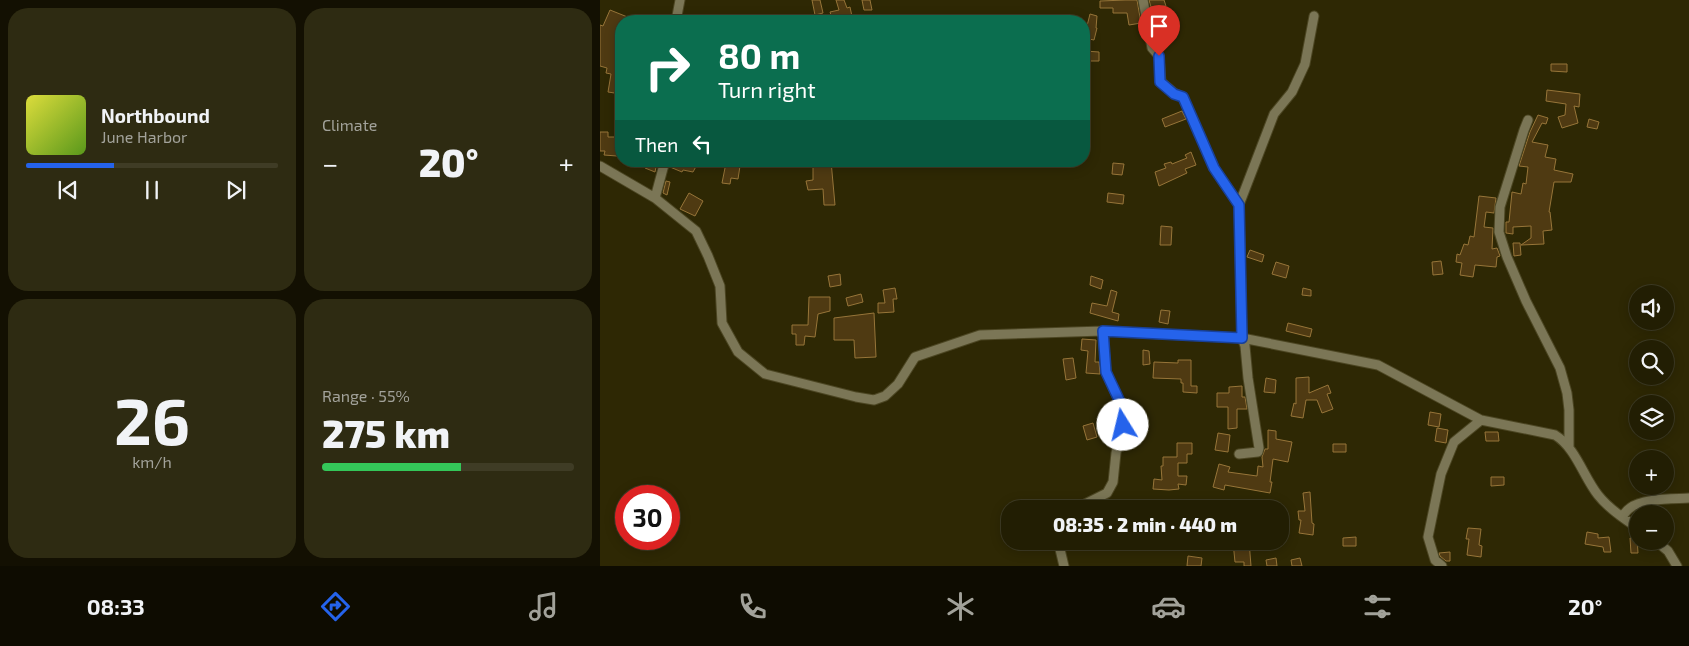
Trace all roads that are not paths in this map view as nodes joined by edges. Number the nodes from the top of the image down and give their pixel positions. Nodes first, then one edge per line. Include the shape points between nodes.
1 (680, 0) edge
2 (1143, 0) edge
3 (677, 15) edge
4 (1314, 16) dead end
5 (1528, 120) dead end
6 (600, 166) edge
7 (663, 167) edge
8 (655, 198) junction
9 (1239, 205) junction
10 (1103, 331) junction
11 (1242, 338) junction
12 (1481, 420) junction
13 (1569, 446) junction
14 (1239, 454) dead end
15 (1689, 498) edge
16 (1092, 500) edge
17 (1622, 517) junction
18 (1629, 522) edge
19 (1060, 550) edge
20 (1667, 550) edge
21 (1064, 566) edge
22 (1442, 566) edge
23 (1677, 566) edge

1 - 3 street
2 - 9 street via 1152,48 1159,56 1160,82 1183,97 1214,168
4 - 9 street via 1305,64 1292,92 1274,114
5 - 13 street via 1500,207 1498,232 1526,302 1560,368 1567,392
6 - 8 street
7 - 8 street
8 - 10 street via 696,231 720,286 722,323 738,352 764,374 874,400 885,396 898,384 915,357 980,335
9 - 11 street
10 - 11 street
10 - 16 street via 1106,372 1121,404 1123,425 1113,482 1107,492
11 - 12 street via 1378,365
11 - 14 street via 1259,448 1258,452
12 - 13 street via 1554,435
12 - 22 street via 1454,442 1441,474 1428,537 1435,560
13 - 17 street via 1600,497
15 - 17 street via 1635,505
17 - 18 street
19 - 21 street
20 - 23 street

